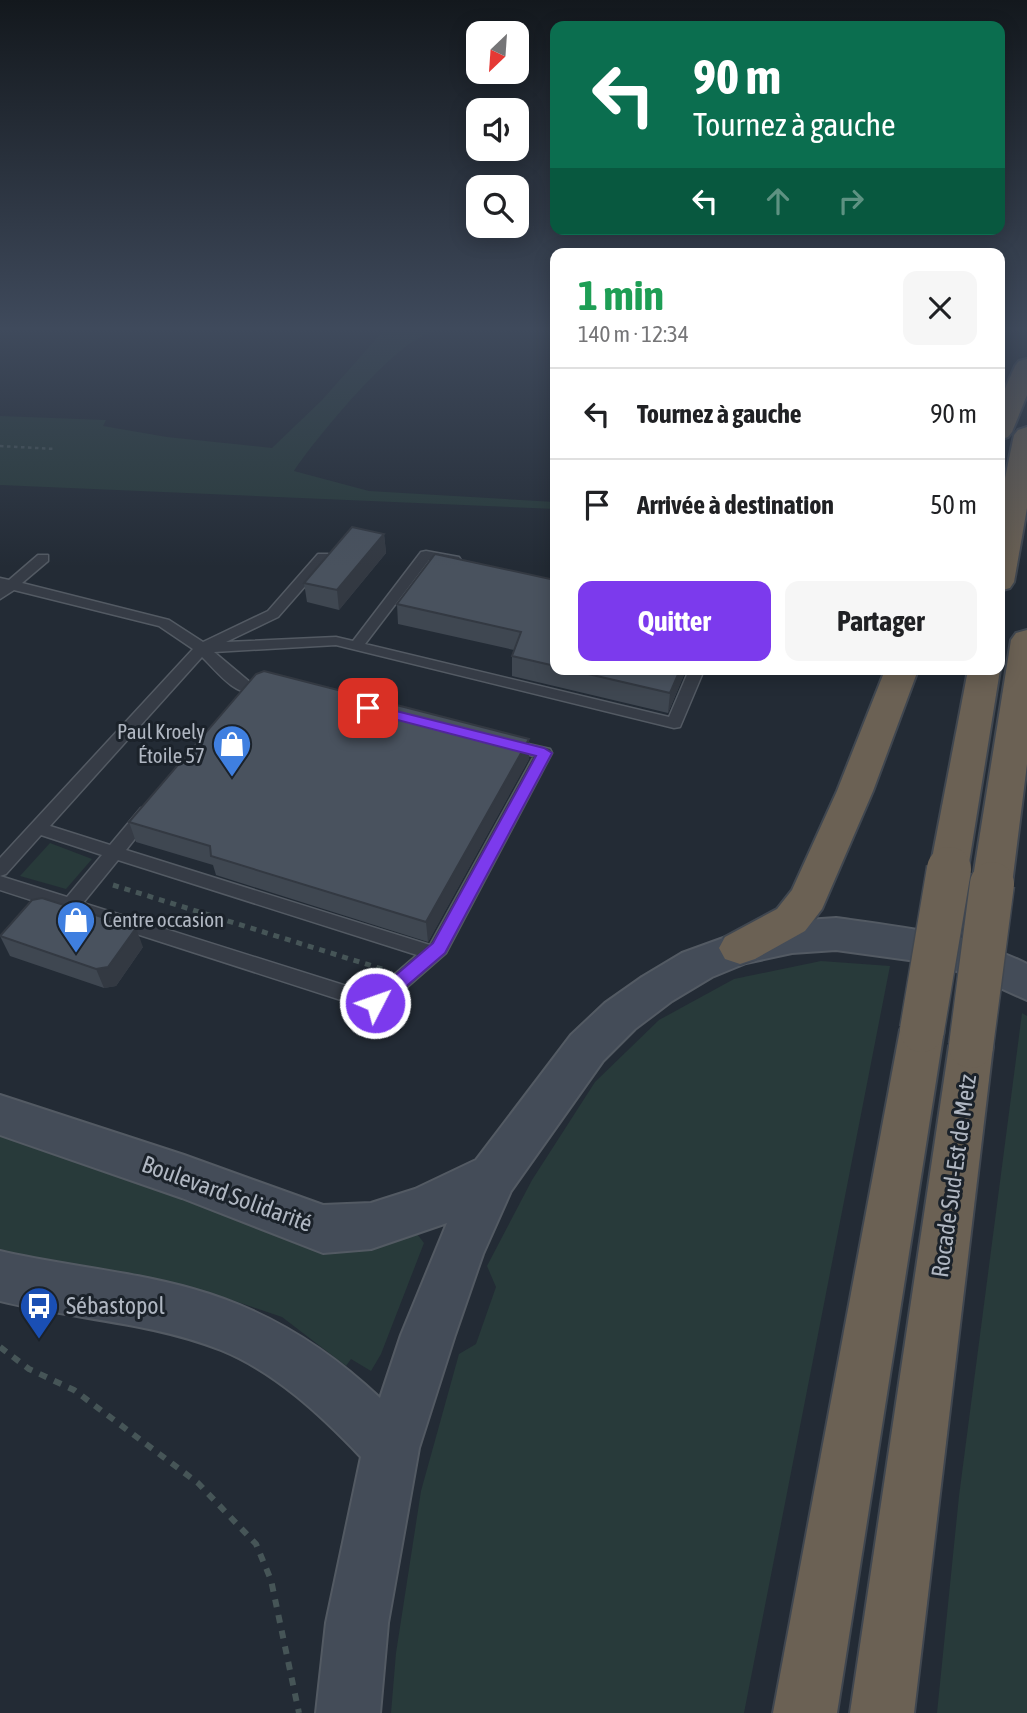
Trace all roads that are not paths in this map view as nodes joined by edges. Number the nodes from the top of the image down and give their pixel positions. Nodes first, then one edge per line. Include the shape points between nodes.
1 (1027, 435) edge
2 (1005, 550) edge
3 (323, 557) edge
4 (43, 558) dead end
5 (465, 563) edge
6 (6, 583) edge
7 (0, 595) edge
8 (1027, 640) edge
9 (356, 646) junction
10 (202, 648) junction
11 (695, 675) edge
12 (900, 675) edge
13 (983, 675) edge
14 (268, 682) edge
15 (492, 740) edge
16 (158, 799) edge
17 (37, 828) junction
18 (113, 852) junction
19 (0, 869) edge
20 (0, 883) edge
21 (70, 906) junction
22 (740, 948) junction
23 (433, 953) junction
24 (1027, 983) edge
25 (0, 1097) edge
26 (0, 1115) edge
27 (48, 1131) junction
28 (493, 1177) junction
29 (0, 1276) edge
30 (391, 1448) junction
31 (348, 1713) edge
32 (805, 1713) edge
33 (882, 1713) edge

1 - 2 highway
3 - 10 lane via 273,614
4 - 6 lane
5 - 9 lane via 426,555
6 - 7 lane
6 - 10 lane via 164,623
8 - 33 highway, Rocade Sud-Est de Metz, bridge
9 - 10 lane via 336,641
9 - 11 lane via 674,723
10 - 14 lane via 246,694
10 - 17 lane
12 - 22 highway via 808,898 792,920
13 - 32 highway, bridge
15 - 23 lane via 544,753
16 - 18 lane
17 - 18 lane
17 - 19 lane
18 - 21 lane
18 - 23 lane
20 - 21 lane
21 - 23 lane via 375,1003
22 - 24 main road via 803,936 880,939 931,947 989,964
22 - 28 main road via 697,965 620,1016 587,1048
25 - 27 lane
26 - 27 main road, Boulevard Solidarité
27 - 28 main road, Boulevard Solidarité via 323,1229 372,1226 424,1209
28 - 30 main road via 458,1254
29 - 30 main road via 194,1314 234,1328 272,1346 337,1392
30 - 31 main road via 356,1623

